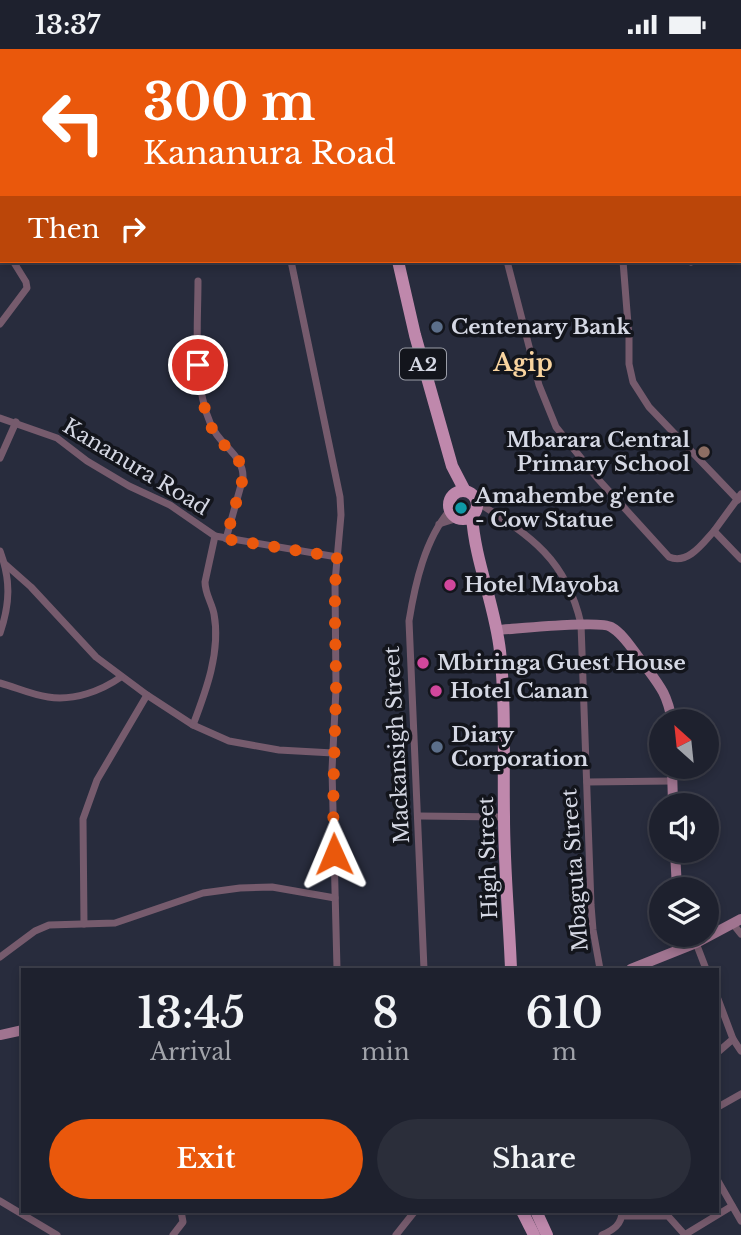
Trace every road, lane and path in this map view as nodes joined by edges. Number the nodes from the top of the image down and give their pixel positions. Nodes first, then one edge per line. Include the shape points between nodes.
1 (14, 263) edge
2 (291, 263) edge
3 (398, 263) edge
4 (508, 263) edge
5 (623, 263) edge
6 (198, 281) dead end
7 (0, 324) edge
8 (0, 418) edge
9 (16, 422) junction
10 (0, 458) edge
11 (452, 466) junction
12 (739, 497) edge
13 (464, 511) junction
14 (714, 531) junction
15 (215, 536) junction
16 (226, 539) junction
17 (0, 551) edge
18 (337, 557) junction
19 (741, 559) edge
20 (5, 563) junction
21 (581, 624) junction
22 (497, 630) junction
23 (0, 633) edge
24 (121, 677) junction
25 (0, 683) edge
26 (147, 695) junction
27 (670, 709) edge
28 (193, 725) junction
29 (333, 753) junction
30 (672, 781) joint
31 (587, 782) junction
32 (672, 793) edge
33 (419, 816) junction
34 (504, 817) junction
35 (335, 898) junction
36 (737, 922) edge
37 (84, 924) junction
38 (719, 929) edge
39 (741, 934) edge
40 (677, 947) edge
41 (697, 947) edge
42 (0, 957) edge
43 (337, 968) edge
44 (424, 968) edge
45 (511, 968) edge
46 (600, 968) edge
47 (633, 968) edge
48 (706, 968) edge
49 (719, 1005) edge
50 (21, 1030) edge
51 (0, 1035) edge
52 (733, 1039) junction
53 (719, 1051) edge
54 (741, 1051) edge
55 (741, 1094) edge
56 (719, 1106) edge
57 (719, 1183) edge
58 (0, 1201) edge
59 (732, 1206) junction
60 (181, 1213) edge
61 (413, 1213) edge
62 (523, 1213) edge
63 (537, 1213) edge
64 (622, 1214) edge
65 (741, 1221) edge
66 (685, 1234) edge
67 (57, 1235) edge
68 (173, 1235) edge
69 (396, 1235) edge
70 (534, 1235) edge
71 (547, 1235) edge
72 (602, 1235) edge

1 - 7 street via 27,288
2 - 18 street via 340,497
3 - 11 main road, High Street / A2
4 - 14 street via 539,385 556,427 669,557 692,554
5 - 12 street via 633,382 649,407
6 - 16 street via 201,391 215,433 243,468
8 - 9 street, Kananura Road
9 - 10 street
9 - 15 street, Kananura Road via 58,438 87,461 170,505
11 - 13 main road, High Street / A2
11 - 13 main road, High Street / A2 via 465,491 459,492
12 - 14 street
13 - 21 street, Mbaguta Street via 491,511 528,535 553,560
13 - 22 main road, High Street / A2
13 - 33 street, Mackansigh Street via 439,524 418,579 409,621
14 - 19 street
15 - 16 street, Kananura Road
15 - 28 street via 205,582 214,613 214,647 207,689
16 - 18 street, Kananura Road
17 - 20 street
18 - 29 street
20 - 23 street via 9,594
20 - 24 street
21 - 22 main road
21 - 27 main road via 607,625 618,633 665,693
21 - 31 street, Mbaguta Street
22 - 34 main road, High Street / A2 via 505,733
24 - 25 street via 96,692 57,697
24 - 26 street
26 - 28 street
26 - 37 street via 97,780 83,819
28 - 29 street via 229,741
29 - 35 street
30 - 31 street
30 - 32 main road
31 - 46 street, Mbaguta Street via 593,930
33 - 34 street
33 - 44 street, Mackansigh Street
34 - 45 main road, High Street / A2
35 - 37 street via 272,887 240,888 203,893 115,923
35 - 43 street
36 - 38 main road
36 - 39 street
37 - 42 street via 49,925
40 - 47 main road
41 - 48 street
49 - 52 street
50 - 51 main road
52 - 53 street
52 - 54 street
55 - 56 street
57 - 59 street
58 - 67 street
59 - 65 street
59 - 66 street
60 - 68 street via 183,1221
61 - 69 street
62 - 70 main road
63 - 71 main road
64 - 66 street via 668,1216
64 - 72 street via 616,1228

